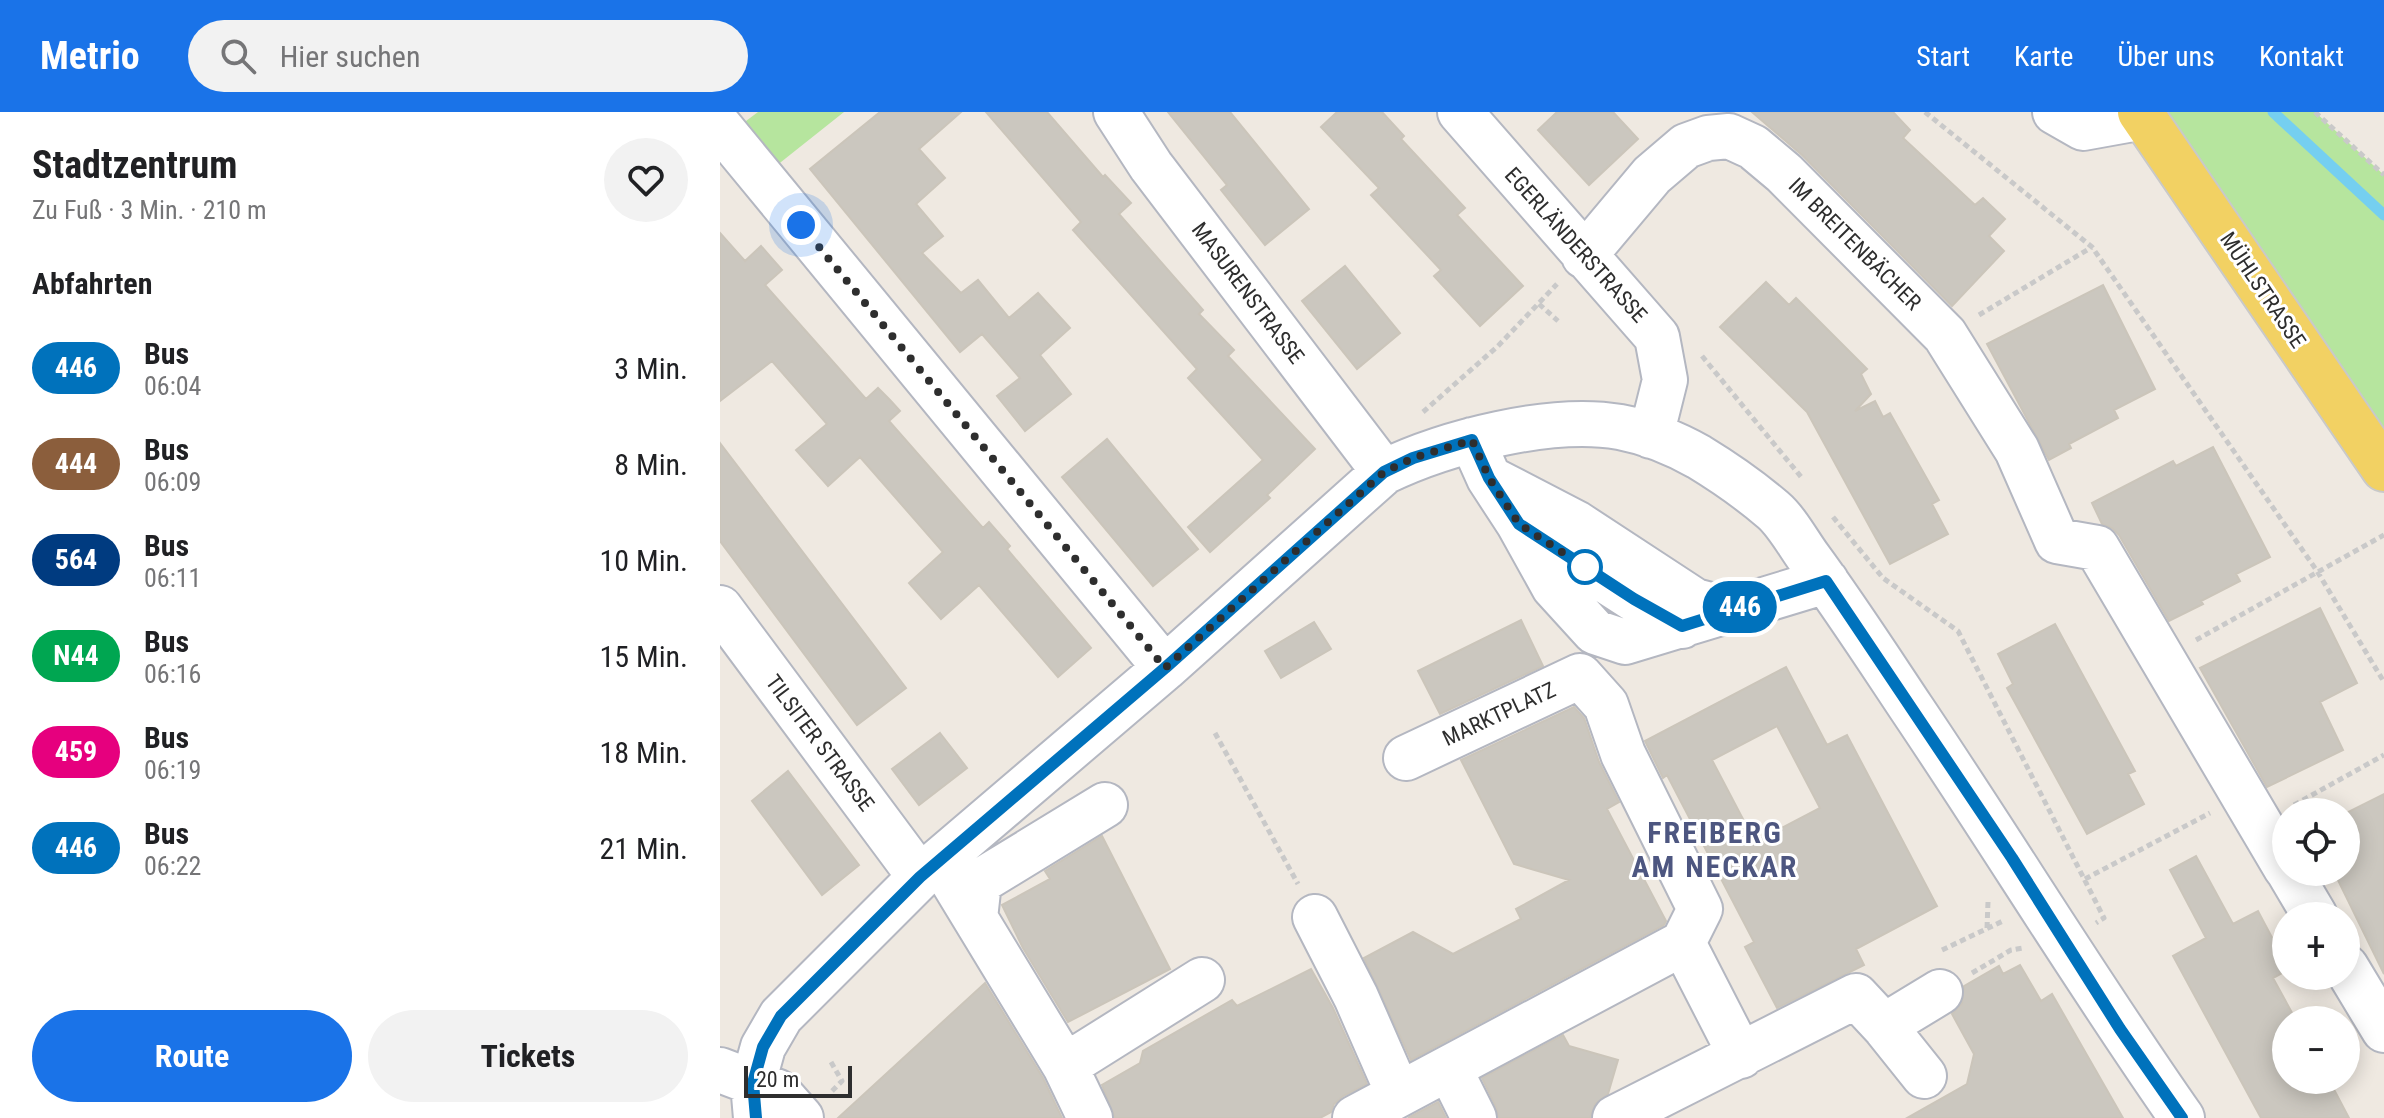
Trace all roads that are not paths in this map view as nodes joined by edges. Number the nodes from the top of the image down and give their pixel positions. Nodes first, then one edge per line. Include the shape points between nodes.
1 (1116, 112) edge
2 (1460, 112) edge
3 (2055, 112) edge
4 (2142, 115) edge
5 (720, 127) edge
6 (1584, 256) junction
7 (1651, 436) junction
8 (1468, 456) junction
9 (2384, 469) edge
10 (1384, 472) junction
11 (1826, 581) junction
12 (720, 608) edge
13 (1729, 610) junction
14 (1165, 668) junction
15 (1406, 758) dead end
16 (1105, 805) dead end
17 (2272, 845) edge
18 (931, 869) junction
19 (1315, 917) road end
20 (975, 918) junction
21 (1683, 943) junction
22 (1202, 980) dead end
23 (2360, 990) edge
24 (1940, 992) dead end
25 (1884, 1026) junction
26 (2384, 1030) edge
27 (1741, 1056) junction
28 (1065, 1066) junction
29 (1449, 1068) junction
30 (1924, 1076) dead end
31 (743, 1090) edge
32 (1398, 1093) junction
33 (801, 1118) edge
34 (1090, 1118) edge
35 (1355, 1118) edge
36 (1474, 1118) edge
37 (1615, 1118) edge
38 (2182, 1118) edge

1 - 10 street, MASURENSTRASSE via 1151,166
2 - 6 street, EGERLÄNDERSTRASSE
3 - 4 street via 2083,128
4 - 9 main road, MÜHLSTRASSE
5 - 14 street
6 - 7 street, EGERLÄNDERSTRASSE via 1657,337 1665,380
6 - 17 street, IM BREITENBÄCHER via 1652,175 1686,146 1729,136 1753,147 1784,173 1945,335 2017,450 2057,541 2097,548
7 - 8 street via 1619,427 1521,430
7 - 11 street via 1699,457 1775,512
8 - 10 street via 1413,458
8 - 13 street via 1695,601
8 - 13 street via 1519,524 1634,599 1682,626
10 - 14 street
11 - 13 street
11 - 38 street
12 - 18 street, TILSITER STRASSE
14 - 18 street
15 - 21 street, MARKTPLATZ via 1580,676 1606,705 1623,754 1700,909
16 - 20 street via 979,882
18 - 20 street, TILSITER STRASSE
18 - 31 street via 781,1016
19 - 32 street
20 - 28 street
21 - 27 street
21 - 29 street
22 - 28 street
23 - 26 street
24 - 25 street
25 - 27 street via 1856,996
25 - 30 street
27 - 37 street
28 - 34 street
29 - 32 street
29 - 36 street
31 - 33 street via 778,1092
32 - 35 street

